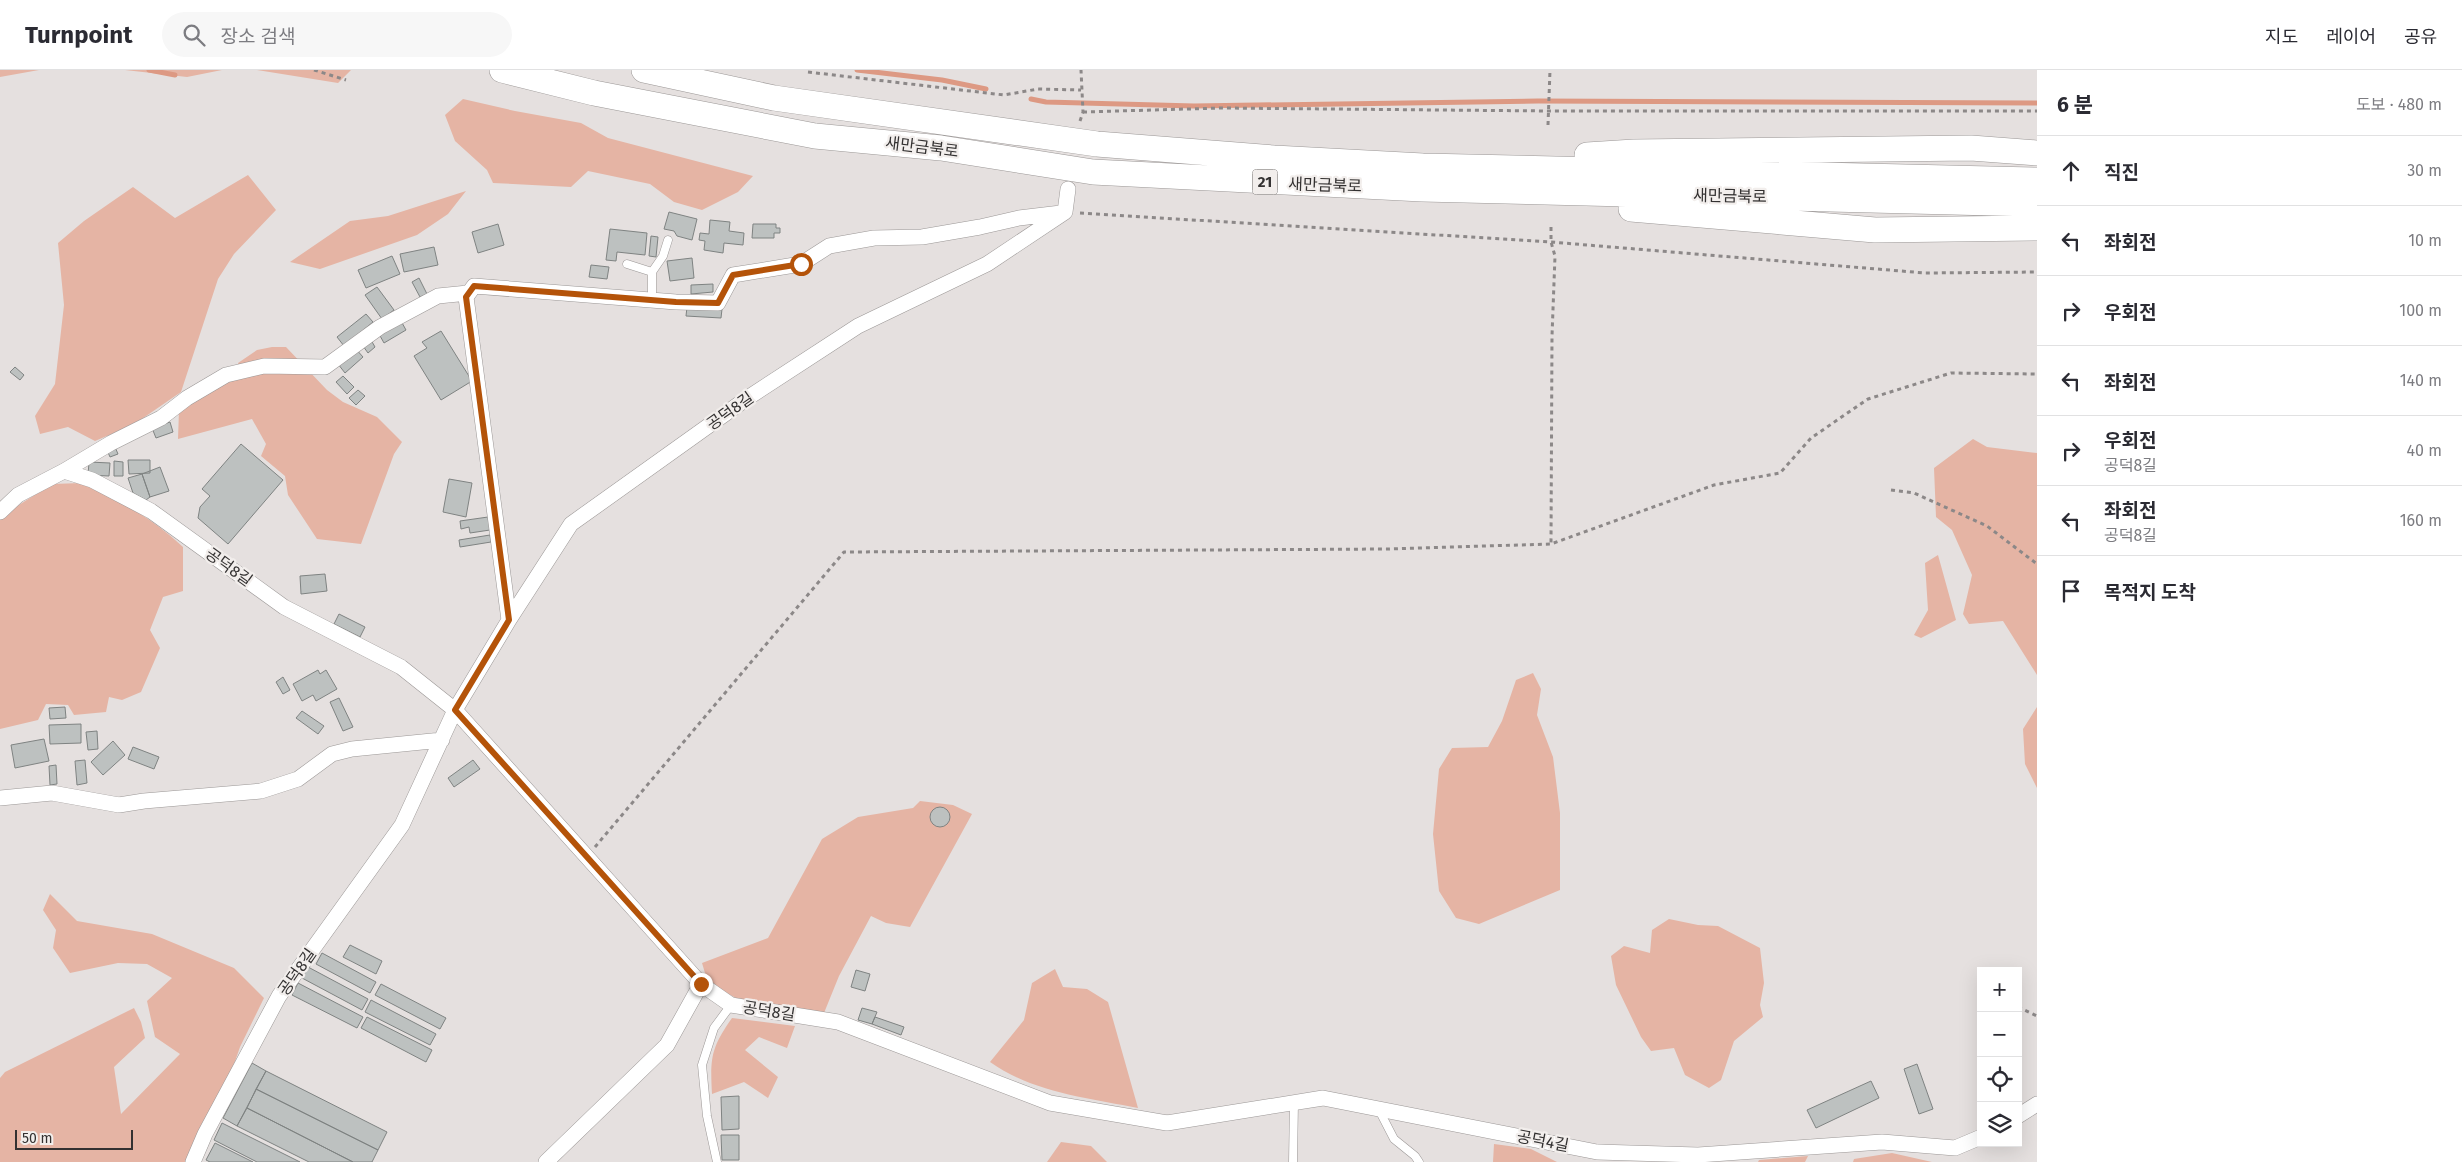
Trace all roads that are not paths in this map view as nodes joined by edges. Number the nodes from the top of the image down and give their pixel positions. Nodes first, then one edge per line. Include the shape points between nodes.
1 (502, 70) edge
2 (644, 70) edge
3 (2037, 153) edge
4 (1422, 177) junction
5 (2037, 180) edge
6 (1068, 189) dead end
7 (2037, 204) edge
8 (1065, 212) junction
9 (2037, 228) edge
10 (668, 240) dead end
11 (627, 264) dead end
12 (652, 272) junction
13 (468, 293) junction
14 (652, 300) junction
15 (64, 471) junction
16 (0, 512) edge
17 (509, 620) junction
18 (455, 710) junction
19 (442, 740) junction
20 (0, 798) edge
21 (701, 984) junction
22 (731, 1005) junction
23 (1294, 1102) junction
24 (2037, 1104) edge
25 (1378, 1108) junction
26 (2022, 1113) edge
27 (1167, 1123) joint
28 (1977, 1139) edge
29 (1671, 1158) edge
30 (193, 1162) edge
31 (546, 1162) edge
32 (717, 1162) edge
33 (1293, 1162) edge
34 (1419, 1162) edge

1 - 4 highway, 새만금북로 / 21 via 594,93 815,136 941,148 1093,172
2 - 4 highway, 새만금북로 / 21 via 774,98 1097,144 1274,158
3 - 4 highway via 1971,148 1634,152
4 - 5 highway, 새만금북로 / 21
4 - 7 highway, 새만금북로 / 21
4 - 9 highway via 1876,230
6 - 8 street
8 - 14 street via 922,237 874,238 829,246 801,264 733,275 718,303
8 - 17 street, 공덕8길 via 986,264 858,326 746,399 571,524
10 - 12 lane via 663,256
11 - 12 lane
12 - 14 lane
13 - 14 street via 474,286
13 - 15 street via 438,296 380,327 325,367 264,366 226,375 187,398 162,418
13 - 17 street
15 - 16 street via 18,495
15 - 18 street, 공덕8길 via 92,480 151,511 284,607 401,667
17 - 18 street, 공덕8길
18 - 19 street, 공덕8길
18 - 21 street, 공덕8길
19 - 20 street via 332,754 298,779 261,791 119,805 52,793
19 - 30 street, 공덕8길 via 402,825 278,996
21 - 22 street, 공덕8길
21 - 31 street via 667,1044
22 - 27 street, 공덕8길 via 838,1022 1050,1102
22 - 32 lane via 714,1028 702,1065 707,1116
23 - 25 street, 공덕4길 via 1322,1098
23 - 27 street, 공덕4길
23 - 33 lane
24 - 26 street
25 - 29 street, 공덕4길 via 1597,1152
25 - 34 lane via 1394,1139
28 - 29 street, 공덕4길 via 1955,1148 1882,1142

